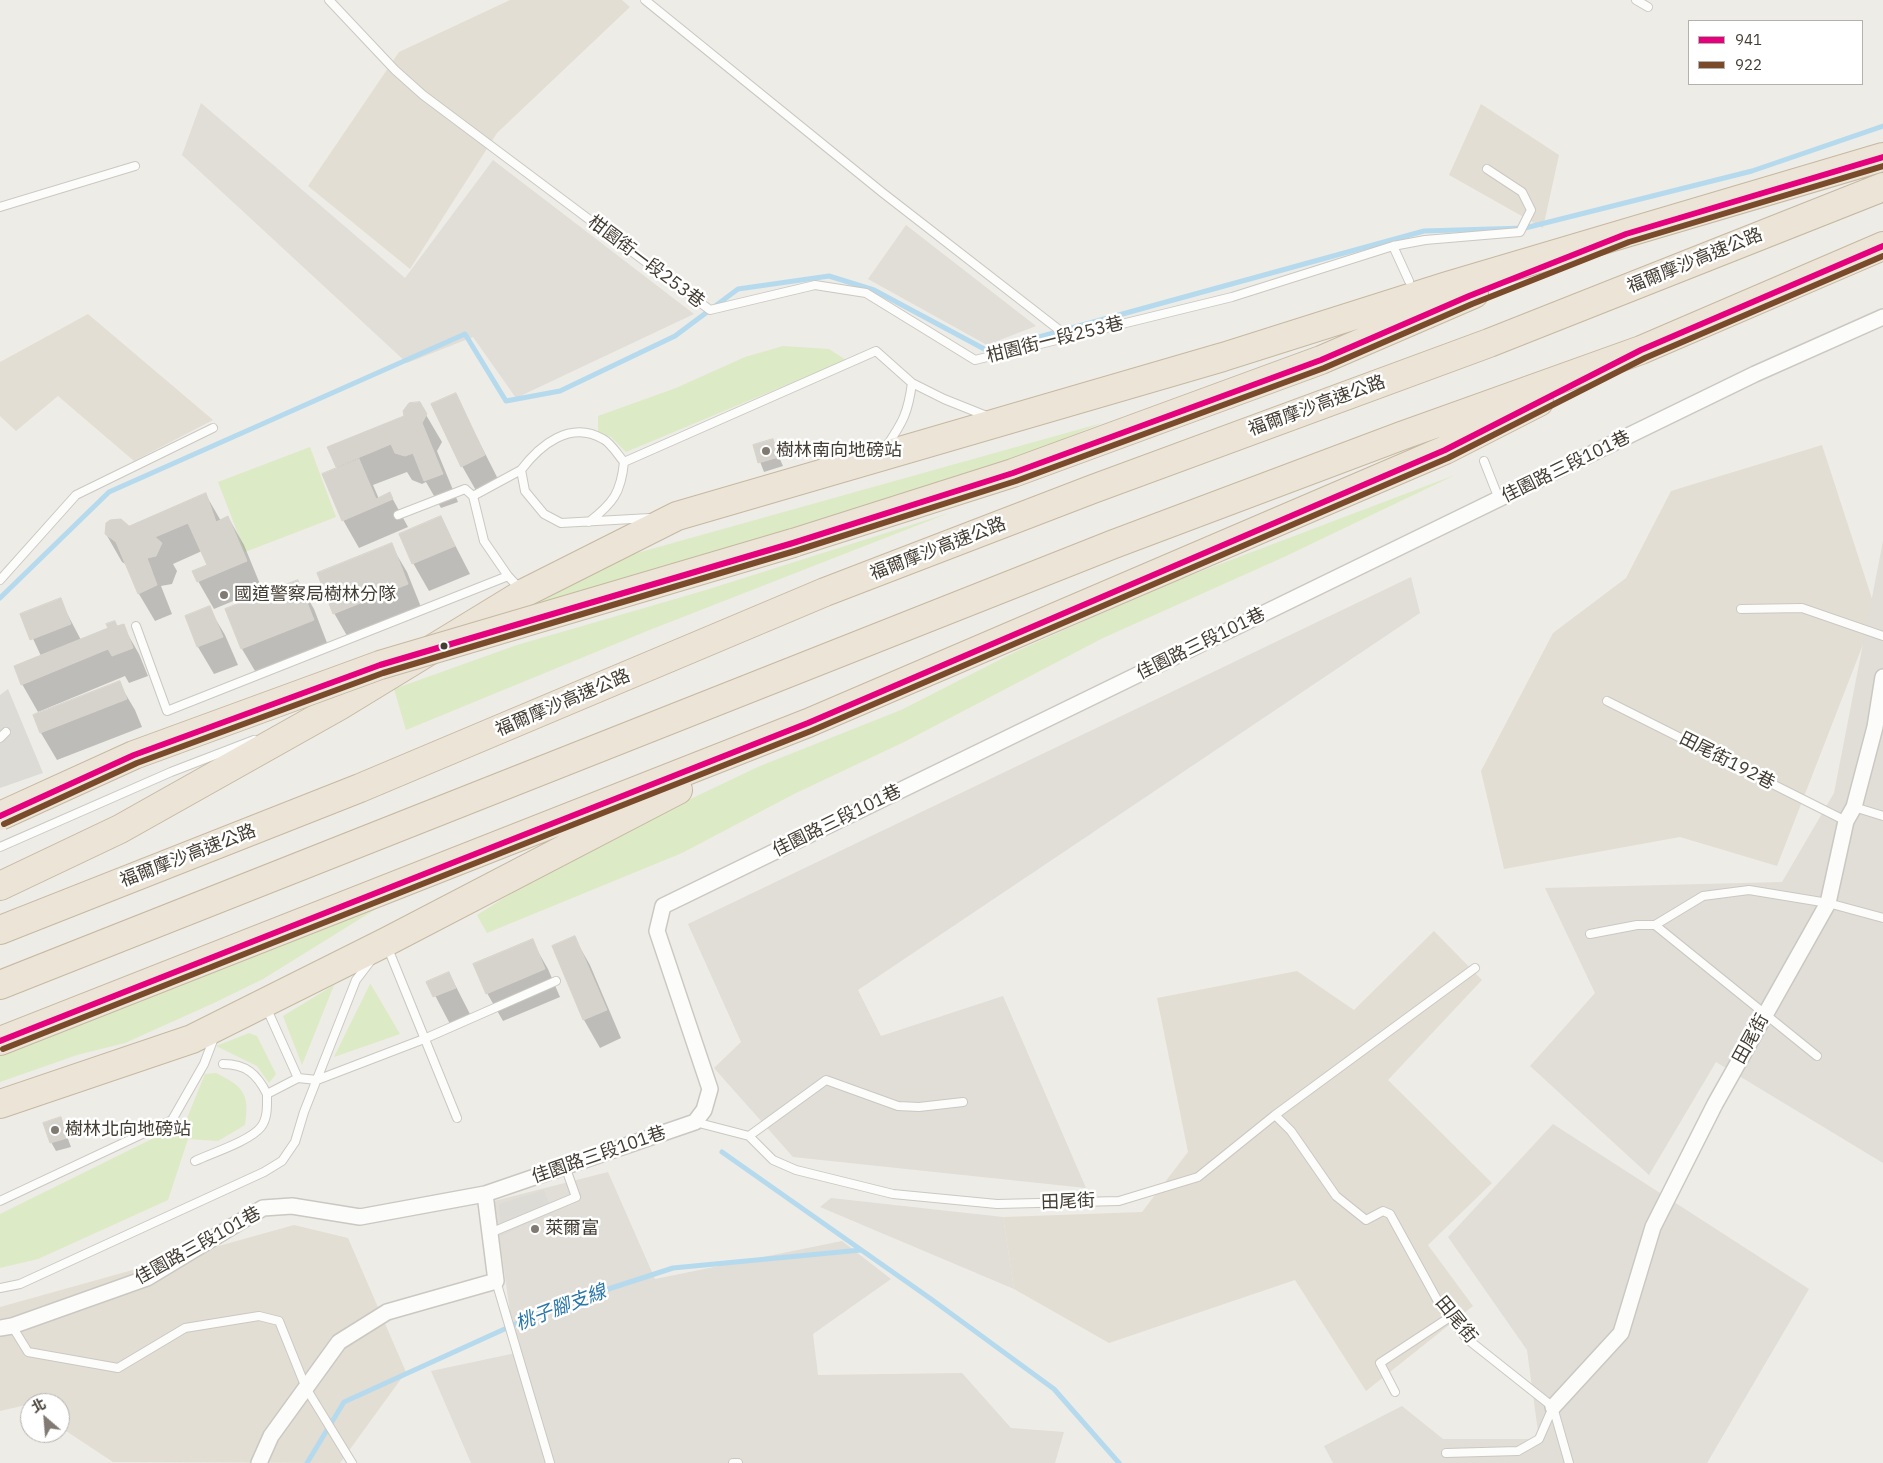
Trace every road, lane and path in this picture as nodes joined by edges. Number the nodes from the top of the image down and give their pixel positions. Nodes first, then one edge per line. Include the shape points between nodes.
1 (329, 0) edge
2 (645, 0) edge
3 (1636, 0) edge
4 (1648, 7) dead end
5 (1883, 157) edge
6 (135, 166) dead end
7 (1487, 169) dead end
8 (1883, 187) edge
9 (0, 207) edge
10 (1626, 234) junction
11 (1393, 246) junction
12 (1883, 246) edge
13 (1409, 281) dead end
14 (1883, 317) edge
15 (1067, 336) junction
16 (1641, 350) junction
17 (912, 383) junction
18 (1003, 422) junction
19 (213, 428) dead end
20 (878, 457) junction
21 (1484, 460) dead end
22 (624, 462) junction
23 (521, 470) junction
24 (473, 496) junction
25 (1500, 499) junction
26 (398, 516) dead end
27 (677, 516) junction
28 (589, 522) junction
29 (0, 580) edge
30 (516, 585) junction
31 (1741, 609) dead end
32 (136, 626) dead end
33 (1883, 636) edge
34 (1883, 677) edge
35 (1607, 701) dead end
36 (339, 706) junction
37 (808, 723) junction
38 (277, 730) dead end
39 (260, 737) dead end
40 (1854, 807) junction
41 (0, 816) edge
42 (1883, 816) edge
43 (1846, 821) junction
44 (0, 847) edge
45 (0, 886) edge
46 (1828, 903) junction
47 (1883, 918) edge
48 (1655, 925) junction
49 (0, 930) edge
50 (1590, 934) dead end
51 (386, 942) junction
52 (1475, 968) dead end
53 (556, 981) dead end
54 (0, 985) edge
55 (264, 1003) junction
56 (1766, 1013) junction
57 (218, 1026) junction
58 (424, 1039) junction
59 (0, 1041) edge
60 (1817, 1056) dead end
61 (223, 1064) dead end
62 (298, 1078) junction
63 (317, 1080) junction
64 (267, 1094) junction
65 (964, 1102) dead end
66 (0, 1104) edge
67 (1275, 1115) junction
68 (457, 1118) dead end
69 (695, 1122) junction
70 (749, 1136) junction
71 (195, 1161) dead end
72 (565, 1166) junction
73 (484, 1194) junction
74 (0, 1202) edge
75 (490, 1233) junction
76 (496, 1280) junction
77 (0, 1288) edge
78 (1450, 1317) junction
79 (6, 1327) edge
80 (306, 1388) junction
81 (1395, 1392) dead end
82 (1553, 1407) junction
83 (1446, 1454) dead end
84 (259, 1463) edge
85 (352, 1463) edge
86 (550, 1463) edge
87 (734, 1463) edge
88 (738, 1463) edge
89 (1569, 1463) edge

1 - 15 lane, 柑園街一段253巷 via 423,95 710,310 816,285 866,293 975,360
2 - 15 lane via 883,193
3 - 4 lane
5 - 10 highway
6 - 9 lane
7 - 11 lane, 柑園街一段253巷 via 1522,192 1531,210 1520,232
8 - 49 highway, 福爾摩沙高速公路 via 1489,342 825,592 360,788
10 - 18 highway
10 - 41 highway, bridge via 1469,296 1321,360 1013,473 793,543 380,665 134,756
11 - 13 lane
11 - 15 lane, 柑園街一段253巷 via 1232,297
12 - 16 highway
14 - 25 street, 佳園路三段101巷 via 1755,374
16 - 37 highway via 1445,450
16 - 54 highway via 1114,544
17 - 18 lane via 944,400
17 - 20 lane via 903,423
17 - 22 lane via 876,351
18 - 20 highway
19 - 29 lane via 76,495
20 - 27 highway
21 - 25 lane
22 - 23 lane via 604,439 581,432 559,436 535,452
22 - 28 lane via 622,482 612,504
23 - 24 lane
23 - 28 lane via 525,491 544,514 561,523
24 - 26 lane via 464,489
24 - 30 lane via 484,541
25 - 69 street, 佳園路三段101巷 via 663,906 657,931 710,1088 704,1110
27 - 28 lane
27 - 30 highway
30 - 32 lane via 167,711
30 - 36 highway
31 - 33 lane via 1802,608
34 - 40 street, 田尾街 via 1875,727
35 - 43 lane, 田尾街192巷
36 - 38 lane
36 - 45 highway via 120,829
37 - 51 highway
37 - 59 highway
39 - 44 lane
40 - 42 lane
40 - 43 street, 田尾街
43 - 46 street, 田尾街
46 - 47 lane
46 - 48 lane via 1749,890 1703,896
46 - 56 street, 田尾街
48 - 50 lane
48 - 56 lane
51 - 55 highway
51 - 58 lane
51 - 63 lane via 356,980
52 - 67 lane
53 - 58 lane
55 - 57 highway
55 - 62 lane
56 - 60 lane
56 - 82 street, 田尾街 via 1714,1104 1653,1228 1621,1333
57 - 66 highway via 192,1039
57 - 74 lane via 204,1064 172,1120
58 - 63 lane
58 - 68 lane
61 - 64 lane via 248,1069 259,1079
62 - 63 lane
62 - 64 lane
63 - 77 lane via 295,1142 282,1161 20,1284
64 - 71 lane via 268,1111 261,1128 243,1140
65 - 70 lane via 898,1106 826,1080
67 - 70 lane, 田尾街 via 1198,1177 1119,1201 997,1204 893,1194 796,1170 773,1160
67 - 78 lane, 田尾街 via 1291,1131 1336,1196 1366,1220 1383,1211 1390,1214 1440,1305
69 - 70 lane
69 - 72 street, 佳園路三段101巷
72 - 73 street, 佳園路三段101巷
72 - 75 lane via 576,1197
73 - 75 street
73 - 79 street, 佳園路三段101巷 via 360,1217 292,1206 263,1208 147,1278
75 - 76 street
76 - 80 street via 387,1312 339,1342
76 - 86 lane
78 - 81 lane via 1380,1363
78 - 82 lane, 田尾街 via 1466,1338
79 - 80 lane via 28,1352 118,1368 185,1328 259,1316 279,1321
80 - 84 street via 271,1436
80 - 85 lane
82 - 83 lane via 1539,1439 1518,1451
82 - 89 lane
87 - 88 lane

